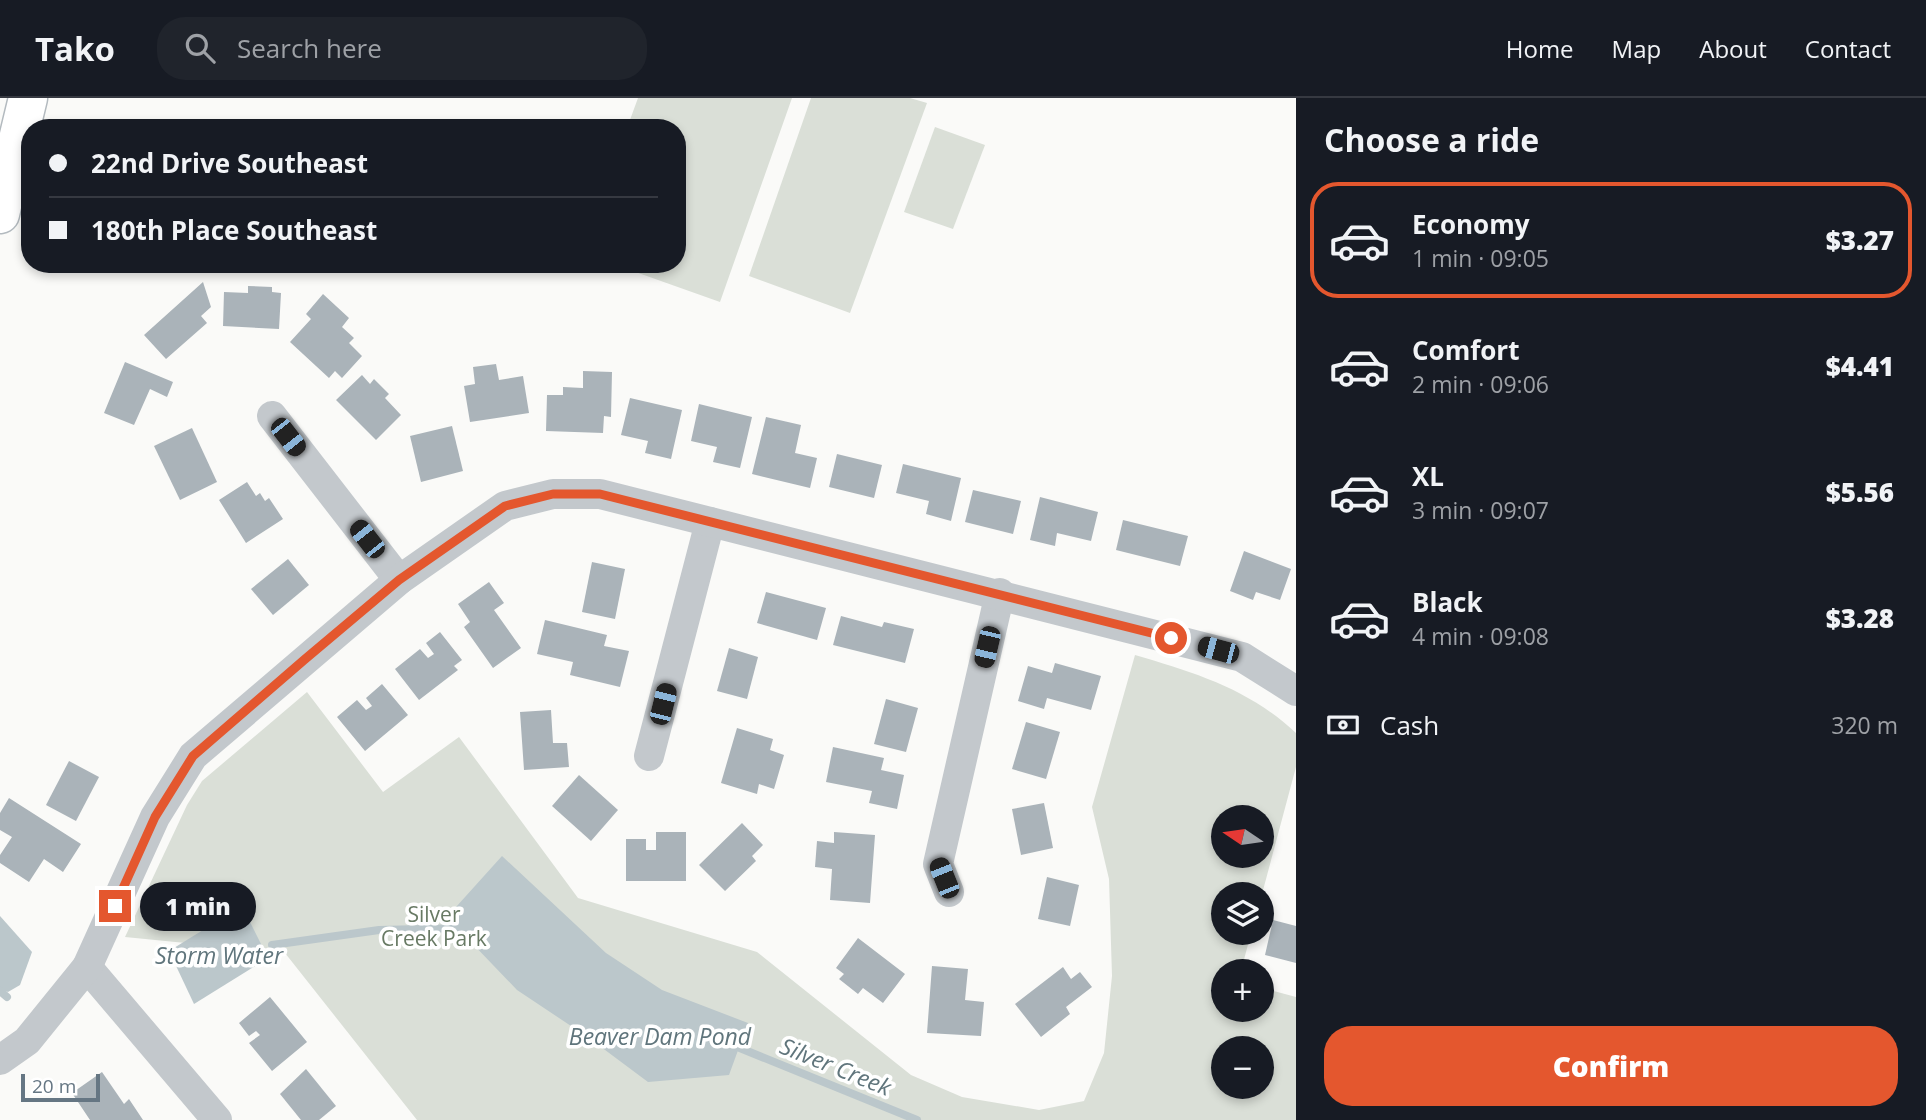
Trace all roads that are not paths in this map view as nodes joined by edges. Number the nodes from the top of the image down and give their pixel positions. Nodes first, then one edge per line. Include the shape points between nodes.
1 (28, 98) edge
2 (22, 119) edge
3 (21, 124) edge
4 (2, 195) edge
5 (272, 416) dead end
6 (710, 522) junction
7 (399, 580) junction
8 (1000, 593) junction
9 (1296, 691) edge
10 (649, 756) dead end
11 (949, 892) dead end
12 (87, 967) junction
13 (0, 1060) edge
14 (217, 1120) edge

1 - 2 street
3 - 4 street
5 - 7 street
6 - 7 street via 600,494 553,494 505,506
6 - 8 street
6 - 10 street
7 - 12 street via 193,756 155,817
8 - 9 street via 1242,657
8 - 11 street via 938,864
12 - 13 street via 27,1041
12 - 14 street

